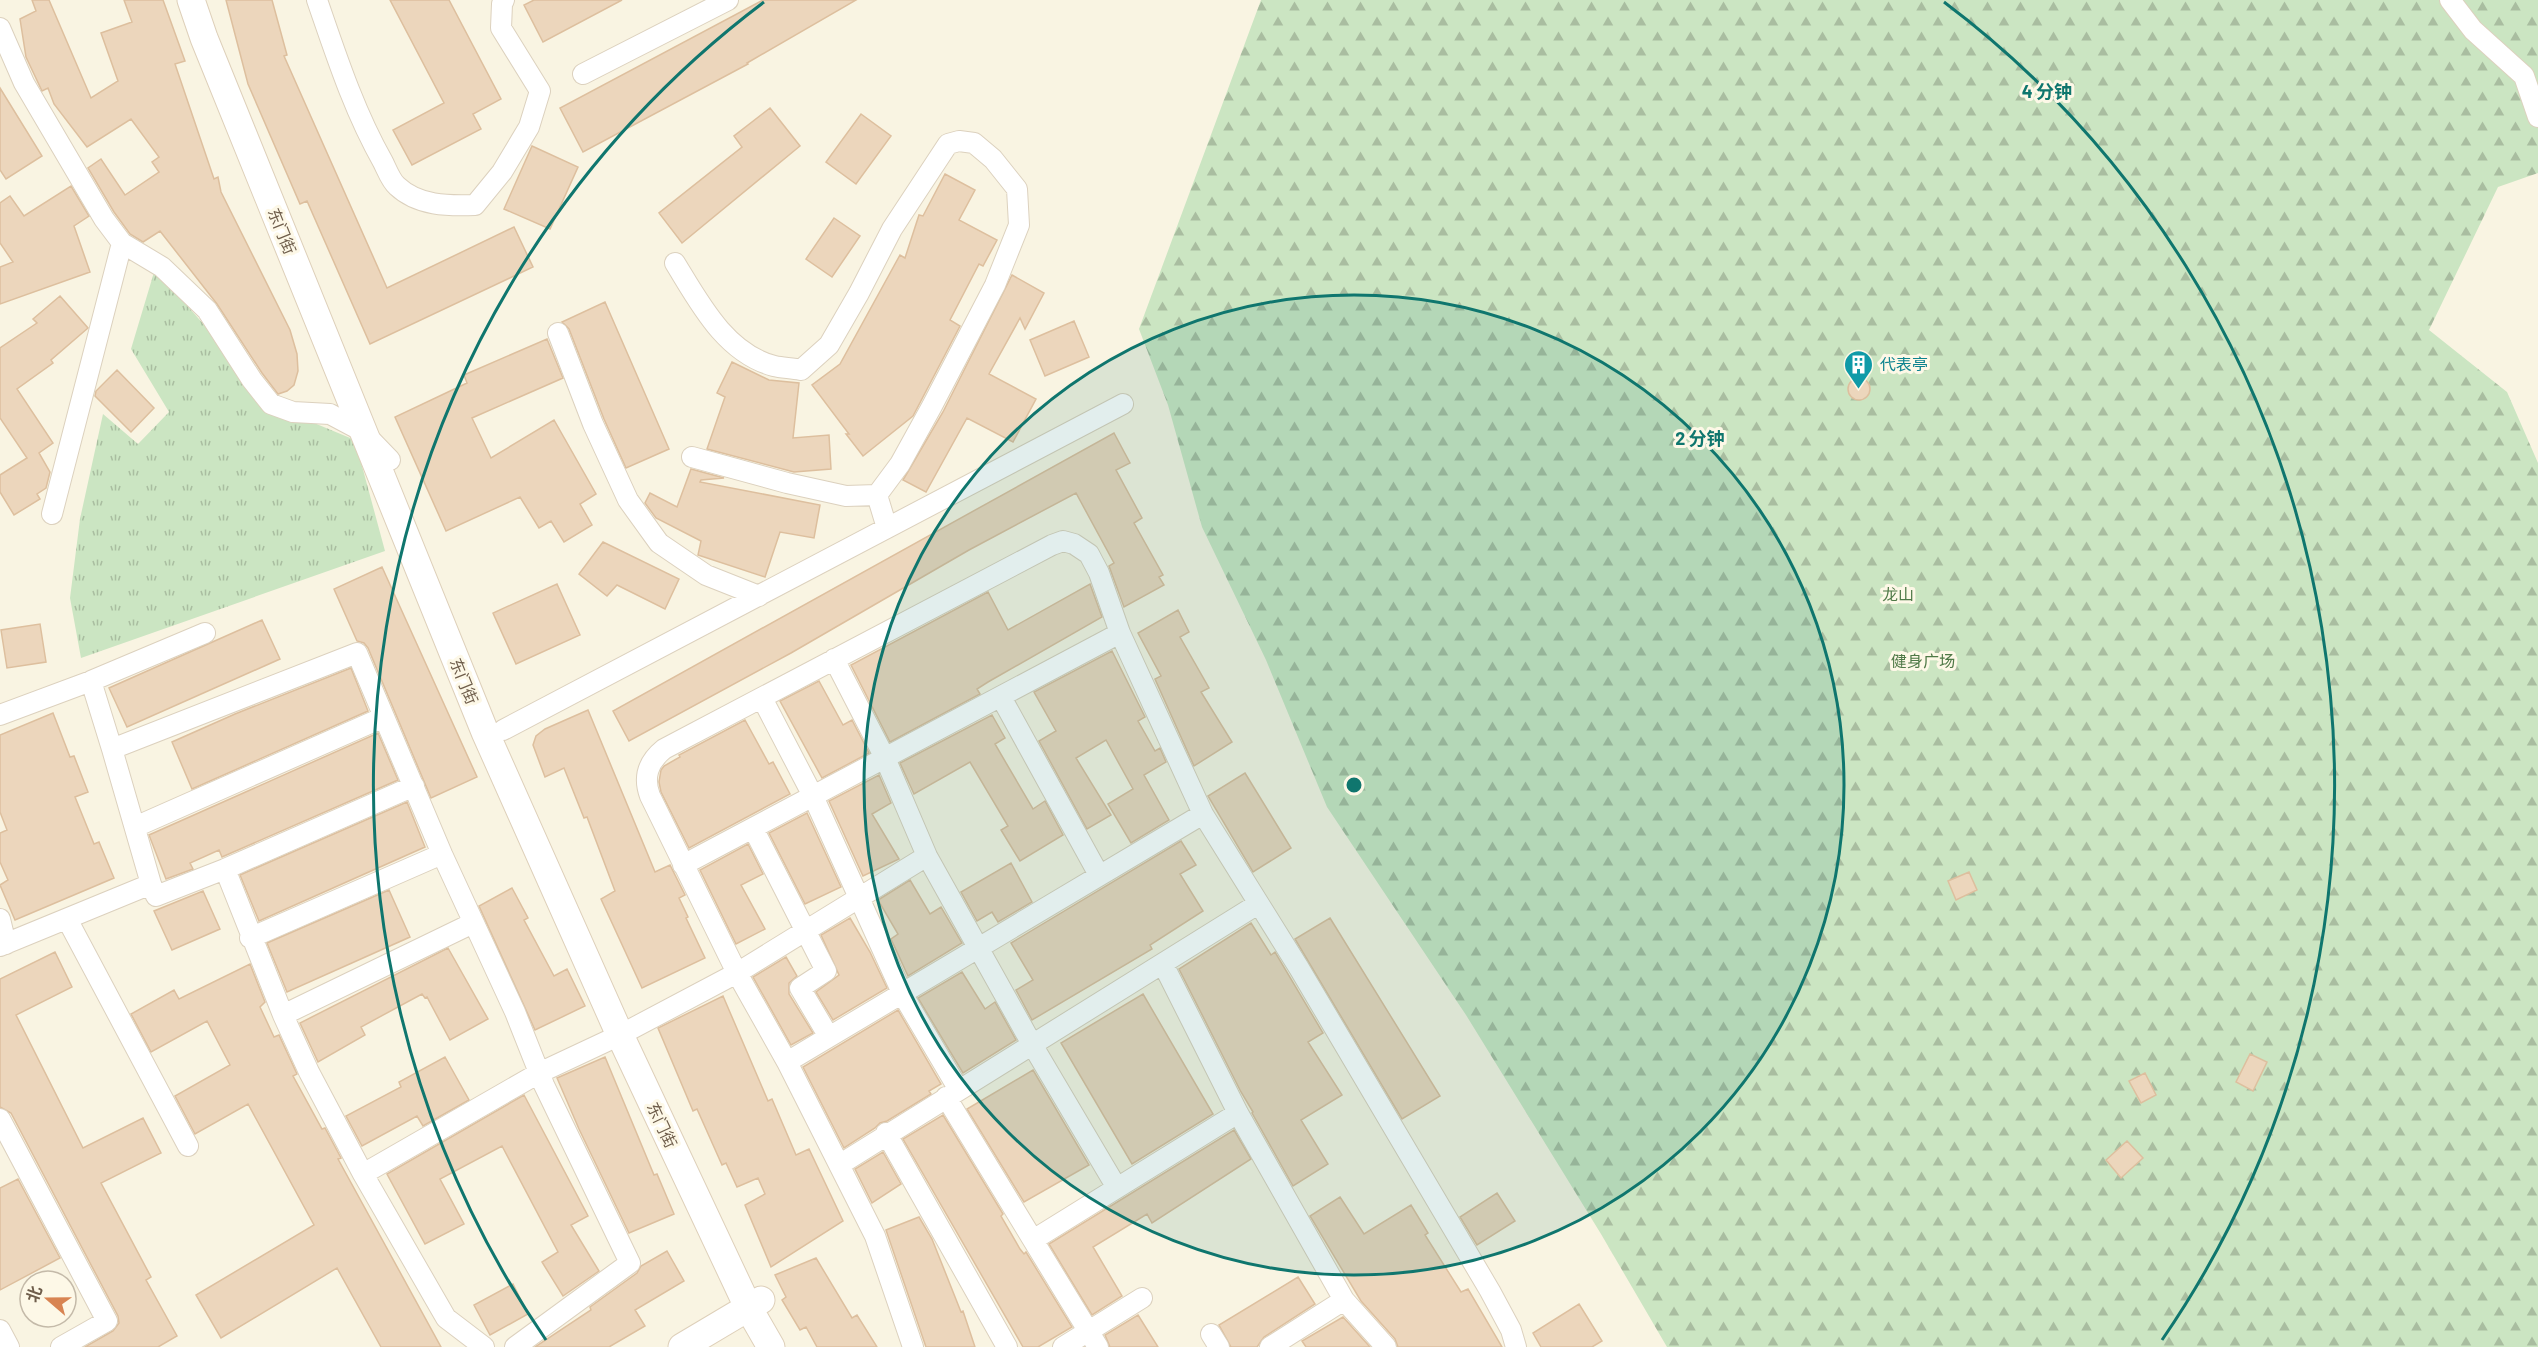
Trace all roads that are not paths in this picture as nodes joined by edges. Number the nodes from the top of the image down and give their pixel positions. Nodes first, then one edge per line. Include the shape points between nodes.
1 (191, 0) edge
2 (209, 0) edge
3 (317, 0) edge
4 (504, 0) edge
5 (2450, 0) edge
6 (723, 1) edge
7 (0, 28) edge
8 (583, 74) dead end
9 (2538, 117) edge
10 (122, 243) junction
11 (675, 263) dead end
12 (558, 333) dead end
13 (1123, 404) dead end
14 (363, 433) junction
15 (692, 457) dead end
16 (390, 460) junction
17 (877, 495) junction
18 (52, 514) dead end
19 (887, 528) junction
20 (759, 596) junction
21 (205, 633) dead end
22 (1120, 633) junction
23 (834, 659) junction
24 (91, 681) junction
25 (762, 698) junction
26 (1001, 698) junction
27 (0, 715) edge
28 (384, 717) junction
29 (503, 730) junction
30 (112, 749) junction
31 (885, 758) junction
32 (414, 786) junction
33 (813, 796) junction
34 (1203, 814) junction
35 (135, 827) junction
36 (753, 828) junction
37 (442, 855) junction
38 (927, 856) junction
39 (683, 865) junction
40 (225, 869) junction
41 (1099, 874) junction
42 (151, 884) junction
43 (860, 898) junction
44 (1258, 904) junction
45 (67, 919) junction
46 (0, 920) edge
47 (473, 923) junction
48 (805, 931) junction
49 (250, 938) junction
50 (3, 945) edge
51 (977, 948) junction
52 (1163, 964) junction
53 (737, 973) junction
54 (903, 995) junction
55 (283, 1015) junction
56 (628, 1030) junction
57 (829, 1037) junction
58 (1033, 1046) junction
59 (787, 1062) junction
60 (539, 1073) junction
61 (952, 1094) junction
62 (1238, 1113) junction
63 (0, 1119) edge
64 (886, 1133) junction
65 (188, 1146) dead end
66 (839, 1165) junction
67 (363, 1174) junction
68 (1117, 1188) junction
69 (1033, 1240) junction
70 (1142, 1298) dead end
71 (1344, 1300) junction
72 (754, 1304) junction
73 (0, 1330) edge
74 (1093, 1339) edge
75 (9, 1347) edge
76 (61, 1347) edge
77 (484, 1347) edge
78 (515, 1347) edge
79 (682, 1347) edge
80 (771, 1347) edge
81 (789, 1347) edge
82 (913, 1347) edge
83 (1007, 1347) edge
84 (1063, 1347) edge
85 (1270, 1347) edge
86 (1386, 1347) edge
87 (1516, 1347) edge

1 - 14 street, 东门街
2 - 16 street, 东门街 via 235,77
3 - 4 street via 345,81 396,186 420,201 452,206 475,205 501,172 529,127 540,91 501,28
5 - 9 street via 2473,30 2524,76
6 - 8 street
7 - 10 street via 30,93
10 - 14 street via 162,267 207,310 271,404 293,412 330,414
10 - 18 street
11 - 17 street via 710,319 735,346 772,365 801,370 829,345 891,229 948,144 974,143 993,159 1017,189 1019,225 994,285 932,406 900,464
12 - 20 street via 628,500 659,543 706,575
13 - 19 street
14 - 16 street
14 - 56 street, 东门街 via 485,732
15 - 17 street via 836,494
16 - 29 street, 东门街
17 - 19 street
19 - 20 street
20 - 29 street
21 - 24 street
22 - 23 street via 1089,554 1063,541
22 - 26 street
22 - 34 street
23 - 25 street
23 - 31 street
24 - 27 street
24 - 30 street
25 - 33 street
25 - 39 street via 664,749 647,771 650,796
26 - 31 street
26 - 41 street
28 - 30 street via 357,653
28 - 32 street
28 - 35 street
29 - 56 street, 东门街
30 - 35 street
31 - 33 street
31 - 38 street
32 - 37 street
32 - 40 street
33 - 36 street
33 - 43 street
34 - 41 street
34 - 44 street
35 - 42 street
36 - 39 street
36 - 48 street
37 - 47 street
37 - 49 street
38 - 43 street
38 - 51 street
39 - 53 street
40 - 42 street via 156,896
40 - 49 street
41 - 51 street
42 - 45 street
43 - 48 street
43 - 54 street
44 - 52 street
44 - 87 street via 1490,1291
45 - 50 street
45 - 65 street
46 - 50 street
47 - 55 street
47 - 60 street
48 - 53 street
48 - 57 street via 825,972 800,988
49 - 55 street
51 - 54 street
51 - 58 street
52 - 58 street
52 - 62 street
53 - 56 street
53 - 59 street
54 - 57 street
54 - 61 street
55 - 67 street
56 - 60 street
56 - 72 street, 东门街
57 - 59 street
58 - 61 street
58 - 68 street
59 - 66 street
60 - 67 street
60 - 78 street via 630,1263
61 - 64 street
61 - 69 street
62 - 68 street
62 - 71 street
63 - 76 street via 107,1321
64 - 66 street
64 - 83 street
66 - 82 street via 875,1236
67 - 77 street via 446,1318
68 - 69 street
69 - 74 street
70 - 74 street
71 - 85 street
71 - 86 street
72 - 79 street
72 - 80 street, 东门街
72 - 81 street, 东门街
73 - 75 street
74 - 84 street

